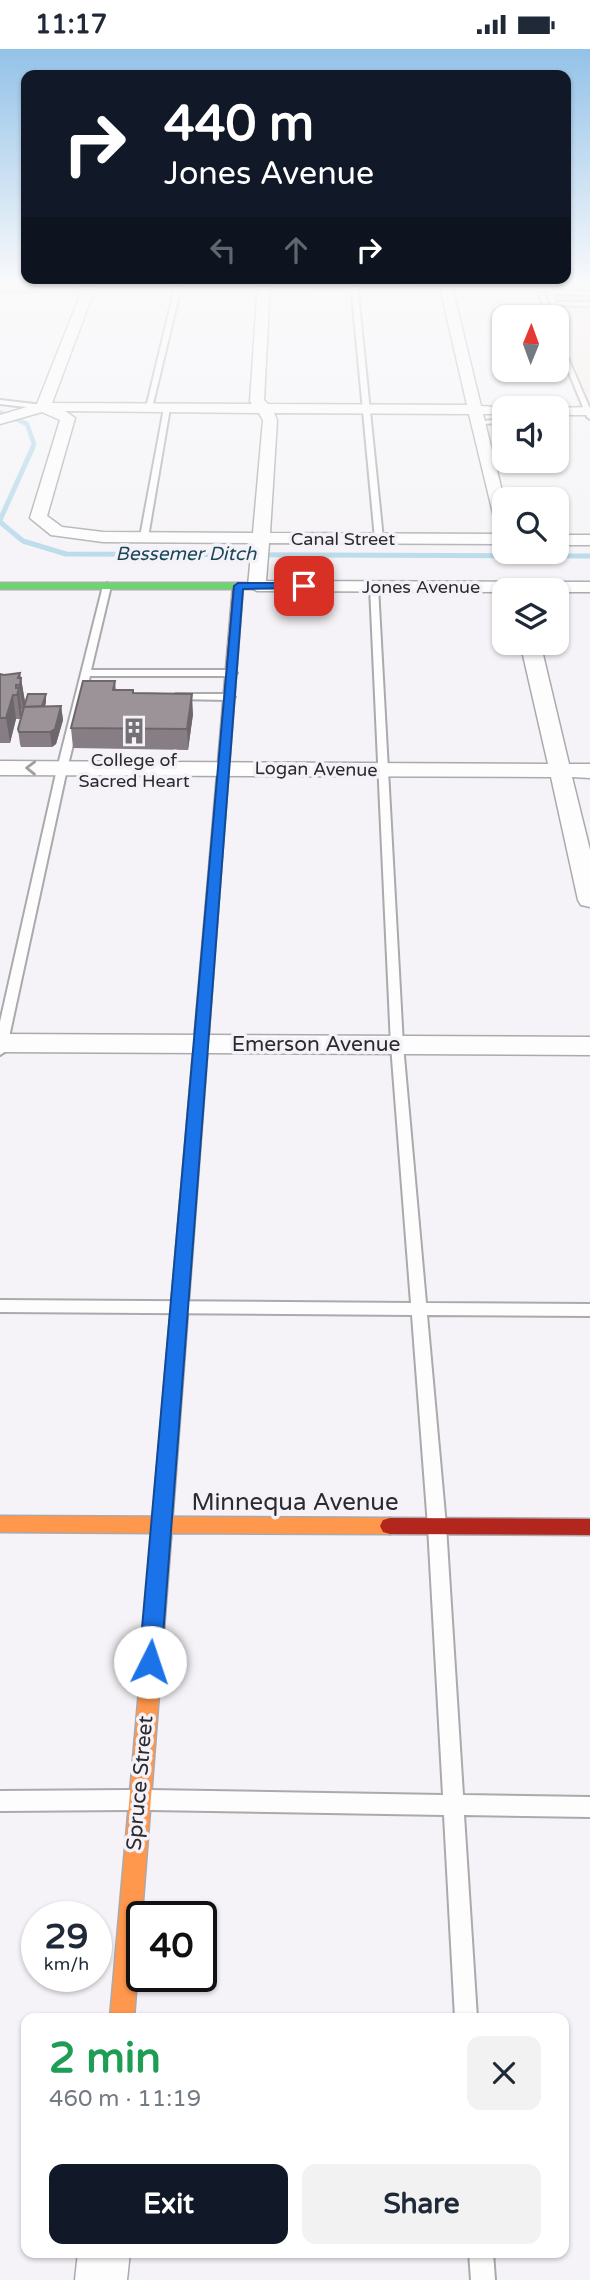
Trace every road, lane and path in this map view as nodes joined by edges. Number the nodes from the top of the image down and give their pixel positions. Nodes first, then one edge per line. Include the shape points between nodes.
1 (46, 387) edge
2 (154, 387) edge
3 (258, 387) edge
4 (365, 387) edge
5 (469, 387) edge
6 (578, 387) edge
7 (0, 402) edge
8 (149, 408) junction
9 (167, 408) junction
10 (265, 409) junction
11 (367, 409) junction
12 (36, 410) junction
13 (569, 412) edge
14 (492, 413) edge
15 (589, 413) edge
16 (476, 416) junction
17 (492, 419) edge
18 (1, 424) edge
19 (493, 487) edge
20 (144, 537) junction
21 (379, 539) junction
22 (492, 539) edge
23 (569, 540) edge
24 (590, 540) edge
25 (261, 549) junction
26 (492, 585) edge
27 (0, 586) edge
28 (107, 586) junction
29 (238, 586) junction
30 (257, 586) junction
31 (569, 586) edge
32 (373, 587) junction
33 (590, 587) edge
34 (533, 655) edge
35 (85, 673) junction
36 (232, 673) junction
37 (80, 696) junction
38 (93, 696) edge
39 (162, 697) edge
40 (230, 697) junction
41 (0, 768) edge
42 (225, 768) junction
43 (62, 769) junction
44 (381, 770) junction
45 (562, 771) junction
46 (590, 771) edge
47 (590, 900) edge
48 (200, 1044) junction
49 (1, 1045) edge
50 (397, 1045) junction
51 (590, 1046) edge
52 (0, 1305) edge
53 (178, 1305) junction
54 (418, 1308) junction
55 (590, 1310) edge
56 (0, 1524) edge
57 (161, 1524) junction
58 (438, 1526) junction
59 (590, 1527) edge
60 (139, 1800) junction
61 (0, 1801) edge
62 (452, 1805) junction
63 (590, 1807) edge
64 (122, 2013) edge
65 (466, 2013) edge
66 (104, 2258) edge
67 (481, 2258) edge
68 (102, 2280) edge
69 (483, 2280) edge

1 - 12 street
2 - 8 lane
3 - 10 street via 257,401
4 - 11 lane
5 - 16 street
6 - 15 lane
7 - 12 lane
8 - 9 street
8 - 12 street
9 - 10 street
9 - 20 lane
10 - 11 street
10 - 25 street via 270,419
11 - 16 street
11 - 21 lane
12 - 18 street
12 - 20 street, Canal Street via 68,418 38,518 57,531
13 - 15 street
14 - 16 street
16 - 17 lane
16 - 19 street
20 - 25 street, Canal Street
21 - 22 street, Canal Street
21 - 25 street, Canal Street
23 - 24 street
25 - 30 street
26 - 32 street, Jones Avenue
27 - 28 street, Jones Avenue
28 - 29 street, Jones Avenue
28 - 35 lane
29 - 30 street, Jones Avenue
29 - 36 street, Spruce Street
30 - 32 street, Jones Avenue
31 - 33 street, Jones Avenue
32 - 44 lane
34 - 45 street
35 - 36 lane
35 - 37 lane
36 - 40 street, Spruce Street
37 - 38 lane
37 - 43 lane
39 - 40 lane
40 - 42 street, Spruce Street
43 -> 41 street, Logan Avenue
42 - 43 street, Logan Avenue
42 - 44 street, Logan Avenue
42 - 48 street, Spruce Street
43 - 49 lane
44 - 45 street, Logan Avenue
44 - 50 lane
45 - 46 street, Logan Avenue
45 - 47 street
48 - 49 street, Emerson Avenue
48 - 50 street, Emerson Avenue
48 - 53 street, Spruce Street
50 - 51 street, Emerson Avenue
50 - 54 lane
52 - 53 lane
53 - 54 lane
53 - 57 street, Spruce Street
54 - 55 lane
54 - 58 lane
56 - 57 street, Minnequa Avenue
57 - 58 street, Minnequa Avenue
57 - 60 street, Spruce Street
58 - 59 street, Minnequa Avenue
58 - 62 lane
60 - 61 lane
60 - 62 lane
60 - 64 street, Spruce Street
62 - 63 lane
62 - 65 lane
66 - 68 street
67 - 69 lane

